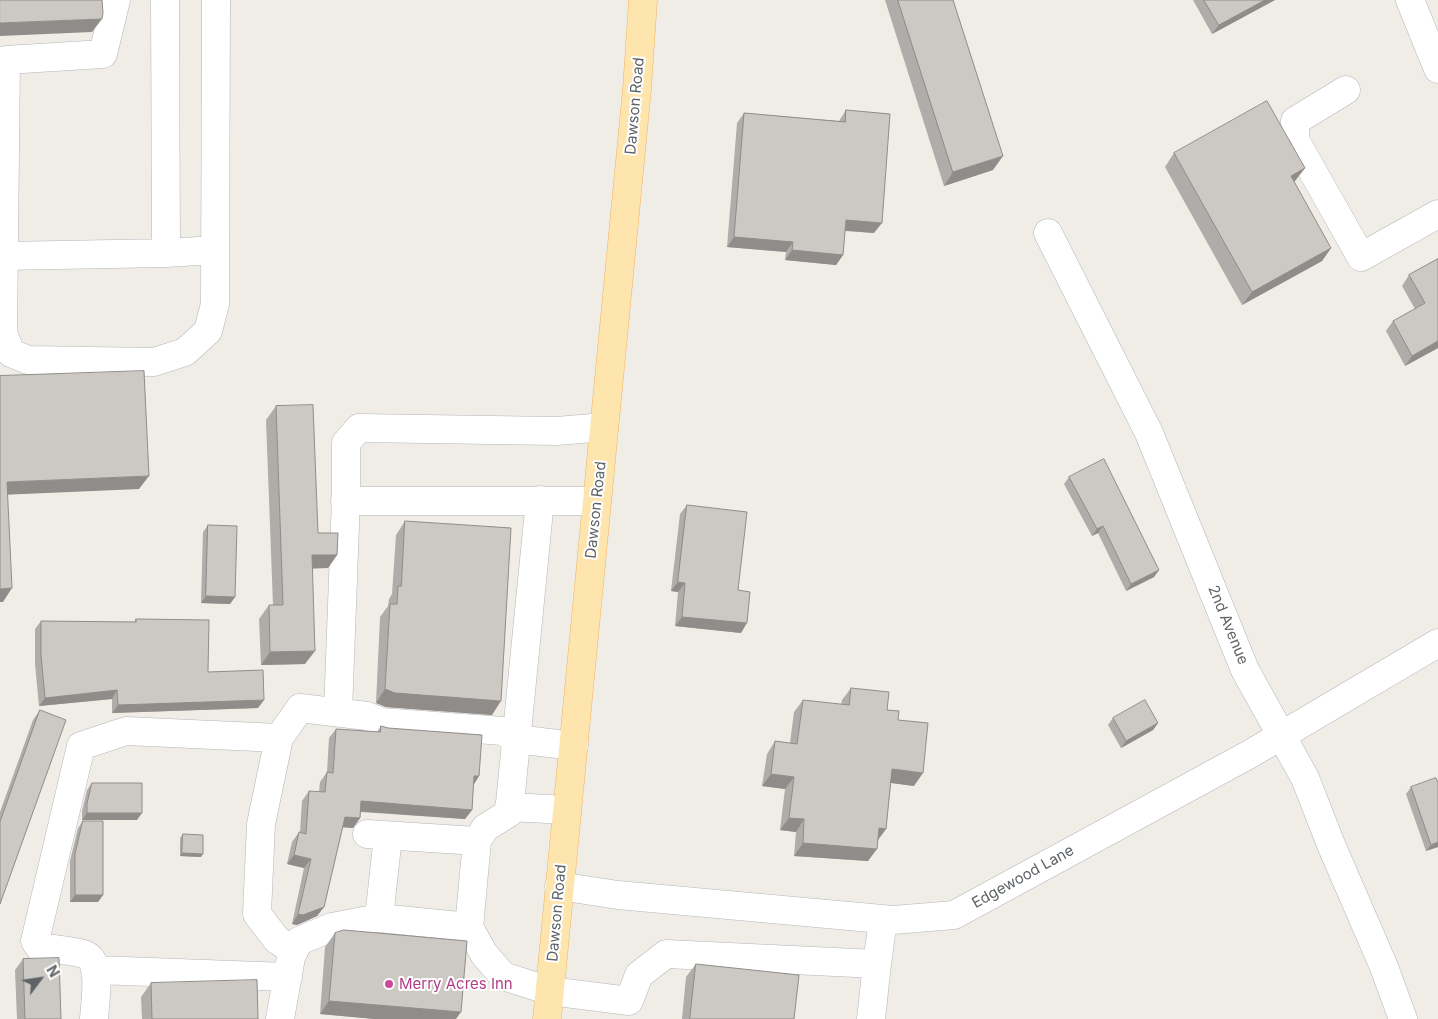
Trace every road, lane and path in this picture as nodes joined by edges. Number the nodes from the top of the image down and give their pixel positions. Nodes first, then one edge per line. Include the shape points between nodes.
1 (116, 0) edge
2 (165, 0) edge
3 (216, 0) edge
4 (643, 0) edge
5 (1410, 0) edge
6 (1438, 69) edge
7 (1346, 90) dead end
8 (1438, 214) edge
9 (1048, 233) dead end
10 (215, 250) junction
11 (166, 253) junction
12 (3, 256) junction
13 (604, 427) junction
14 (540, 500) junction
15 (345, 501) junction
16 (597, 501) junction
17 (1438, 643) edge
18 (338, 712) junction
19 (1283, 735) junction
20 (279, 738) junction
21 (516, 739) junction
22 (574, 746) junction
23 (509, 807) junction
24 (568, 810) junction
25 (477, 840) junction
26 (559, 886) junction
27 (379, 918) junction
28 (883, 920) junction
29 (469, 928) junction
30 (294, 950) junction
31 (877, 964) junction
32 (96, 970) junction
33 (288, 977) junction
34 (550, 990) junction
35 (629, 1010) edge
36 (94, 1019) edge
37 (280, 1019) edge
38 (547, 1019) edge
39 (871, 1019) edge
40 (1403, 1019) edge

1 - 12 street via 103,54 6,60
2 - 11 street
3 - 10 street
4 - 13 main road, Dawson Road
5 - 6 street
7 - 8 street via 1294,121 1295,140 1361,257
9 - 19 street, 2nd Avenue via 1149,433 1245,670
10 - 11 street
10 - 12 street via 215,304 208,330 185,352 154,362 28,360 11,353 3,333
11 - 12 street
13 - 15 street via 557,431 359,428 346,443
13 - 16 main road, Dawson Road
14 - 15 street
14 - 16 street
14 - 21 street
15 - 18 street
16 - 22 main road, Dawson Road
17 - 19 street, Edgewood Lane
18 - 20 street via 300,708
18 - 21 street via 368,716 382,722 503,731
19 - 28 street, Edgewood Lane via 954,915
19 - 40 street, 2nd Avenue via 1305,778
20 - 30 street via 261,824 257,914 277,940
20 - 32 street via 126,731 81,746 35,940 39,947 86,955
21 - 22 street
21 - 23 street
22 - 24 main road, Dawson Road
23 - 24 street
23 - 25 street via 509,813 485,828
24 - 26 main road, Dawson Road
25 - 27 street via 377,835
25 - 29 street
26 - 28 street, Edgewood Lane via 618,895
26 - 34 main road, Dawson Road
27 - 29 street
27 - 30 street via 332,927 299,941
28 - 31 street
29 - 34 street via 484,954 503,976
30 - 33 street
31 - 35 street via 666,954 639,975
31 - 39 street
32 - 33 street
32 - 36 street
33 - 37 street
34 - 35 street
34 - 38 main road, Dawson Road

